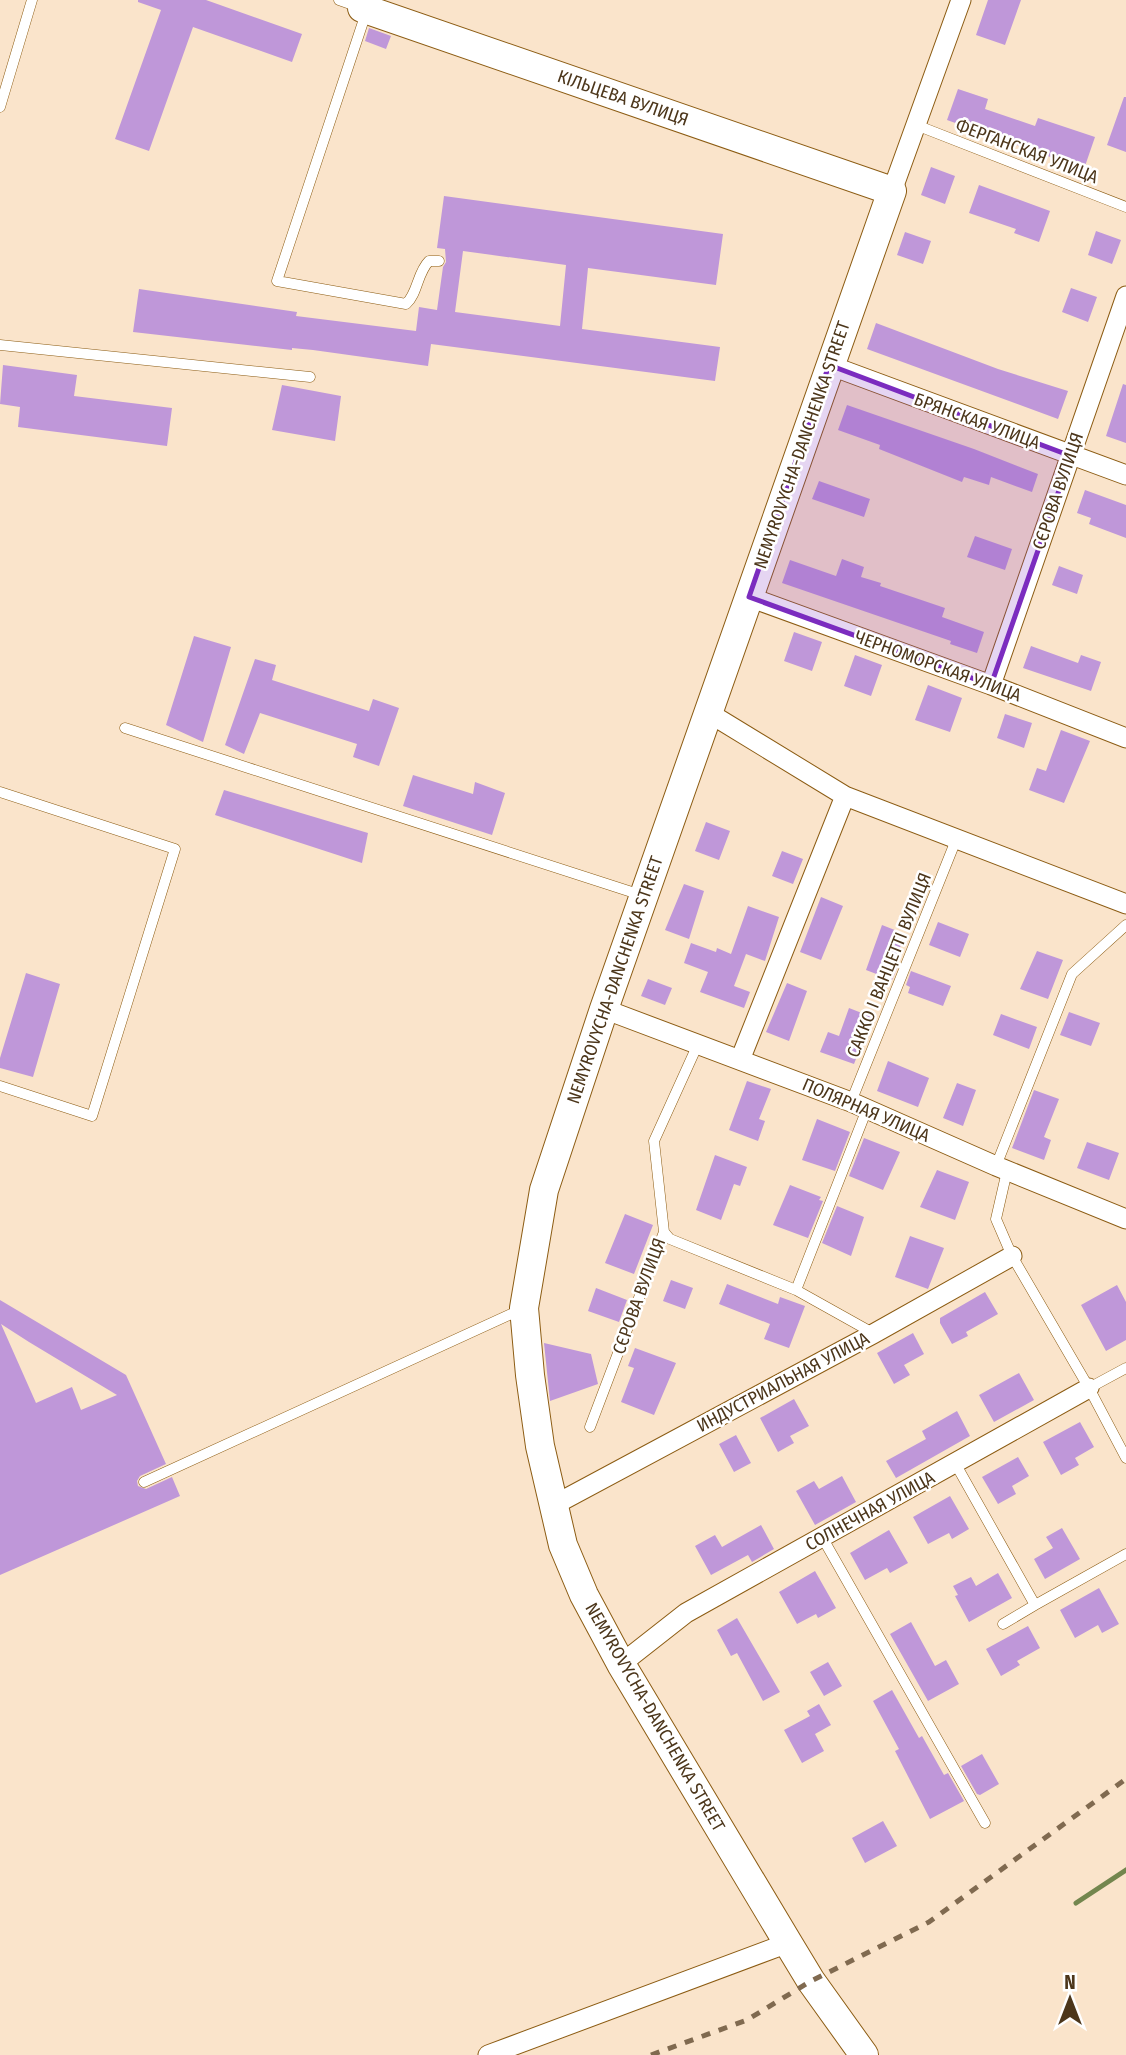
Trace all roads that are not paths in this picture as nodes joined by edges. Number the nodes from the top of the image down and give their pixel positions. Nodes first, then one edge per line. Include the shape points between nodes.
1 (32, 0) edge
2 (961, 0) edge
3 (359, 4) edge
4 (0, 107) edge
5 (916, 125) junction
6 (892, 191) junction
7 (1126, 207) edge
8 (439, 261) dead end
9 (1126, 296) edge
10 (0, 345) edge
11 (829, 365) junction
12 (310, 377) dead end
13 (1071, 456) junction
14 (1126, 475) edge
15 (749, 597) junction
16 (991, 685) junction
17 (709, 713) junction
18 (125, 728) dead end
19 (1126, 738) edge
20 (0, 792) edge
21 (845, 796) junction
22 (956, 840) junction
23 (644, 896) junction
24 (1126, 904) edge
25 (1126, 925) edge
26 (604, 1009) junction
27 (698, 1044) junction
28 (740, 1060) junction
29 (0, 1086) edge
30 (859, 1105) junction
31 (1001, 1169) junction
32 (1126, 1219) edge
33 (664, 1233) junction
34 (1012, 1256) junction
35 (796, 1290) junction
36 (524, 1308) junction
37 (873, 1334) junction
38 (1126, 1368) edge
39 (1089, 1388) junction
40 (590, 1427) dead end
41 (1126, 1458) edge
42 (955, 1463) junction
43 (144, 1482) dead end
44 (554, 1505) junction
45 (822, 1537) junction
46 (1126, 1554) edge
47 (1035, 1605) junction
48 (1003, 1623) dead end
49 (621, 1664) junction
50 (985, 1823) dead end
51 (788, 1943) junction
52 (488, 2055) edge
53 (864, 2055) edge

1 - 4 lane
2 - 5 street, NEMYROVYCHA-DANCHENKA STREET
3 - 6 street, КІЛЬЦЕВА ВУЛИЦЯ
3 - 8 lane via 276,281 405,304 412,299 424,266
5 - 6 street, NEMYROVYCHA-DANCHENKA STREET
5 - 7 lane, ФЕРГАНСКАЯ УЛИЦА
6 - 11 street, NEMYROVYCHA-DANCHENKA STREET
9 - 13 street, СЄРОВА ВУЛИЦЯ
10 - 12 lane
11 - 13 street, БРЯНСКАЯ УЛИЦА
11 - 15 street, NEMYROVYCHA-DANCHENKA STREET
13 - 14 street, БРЯНСКАЯ УЛИЦА
13 - 16 street, СЄРОВА ВУЛИЦЯ
15 - 16 street, ЧЕРНОМОРСКАЯ УЛИЦА
15 - 17 street, NEMYROVYCHA-DANCHENKA STREET
16 - 19 street, ЧЕРНОМОРСКАЯ УЛИЦА
17 - 21 street
17 - 23 street, NEMYROVYCHA-DANCHENKA STREET
18 - 23 lane
20 - 29 lane via 175,849 92,1116
21 - 22 street
21 - 28 street
22 - 24 street
22 - 30 lane, САККО І ВАНЦЕТТІ ВУЛИЦЯ
23 - 26 street, NEMYROVYCHA-DANCHENKA STREET
25 - 31 lane via 1072,974
26 - 27 street, ПОЛЯРНАЯ УЛИЦА
26 - 36 street, NEMYROVYCHA-DANCHENKA STREET via 544,1190
27 - 28 street, ПОЛЯРНАЯ УЛИЦА
27 - 33 lane, СЄРОВА ВУЛИЦЯ via 654,1141
28 - 30 street, ПОЛЯРНАЯ УЛИЦА
30 - 31 street, ПОЛЯРНАЯ УЛИЦА
30 - 35 lane, САККО І ВАНЦЕТТІ ВУЛИЦЯ
31 - 32 street, ПОЛЯРНАЯ УЛИЦА
31 - 34 lane via 996,1219
33 - 35 lane
33 - 40 lane, СЄРОВА ВУЛИЦЯ
34 - 37 street, ИНДУСТРИАЛЬНАЯ УЛИЦА
34 - 39 lane
35 - 37 lane
36 - 43 lane
36 - 44 street, NEMYROVYCHA-DANCHENKA STREET via 540,1446
37 - 44 street, ИНДУСТРИАЛЬНАЯ УЛИЦА
38 - 39 lane, СОЛНЕЧНАЯ УЛИЦА
39 - 41 lane
39 - 42 street, СОЛНЕЧНАЯ УЛИЦА
42 - 45 street, СОЛНЕЧНАЯ УЛИЦА
42 - 47 lane
44 - 49 street, NEMYROVYCHA-DANCHENKA STREET via 563,1545
45 - 49 street, СОЛНЕЧНАЯ УЛИЦА via 686,1613
45 - 50 lane
46 - 47 lane
47 - 48 lane
49 - 51 street, NEMYROVYCHA-DANCHENKA STREET
51 - 52 street
51 - 53 street, NEMYROVYCHA-DANCHENKA STREET

